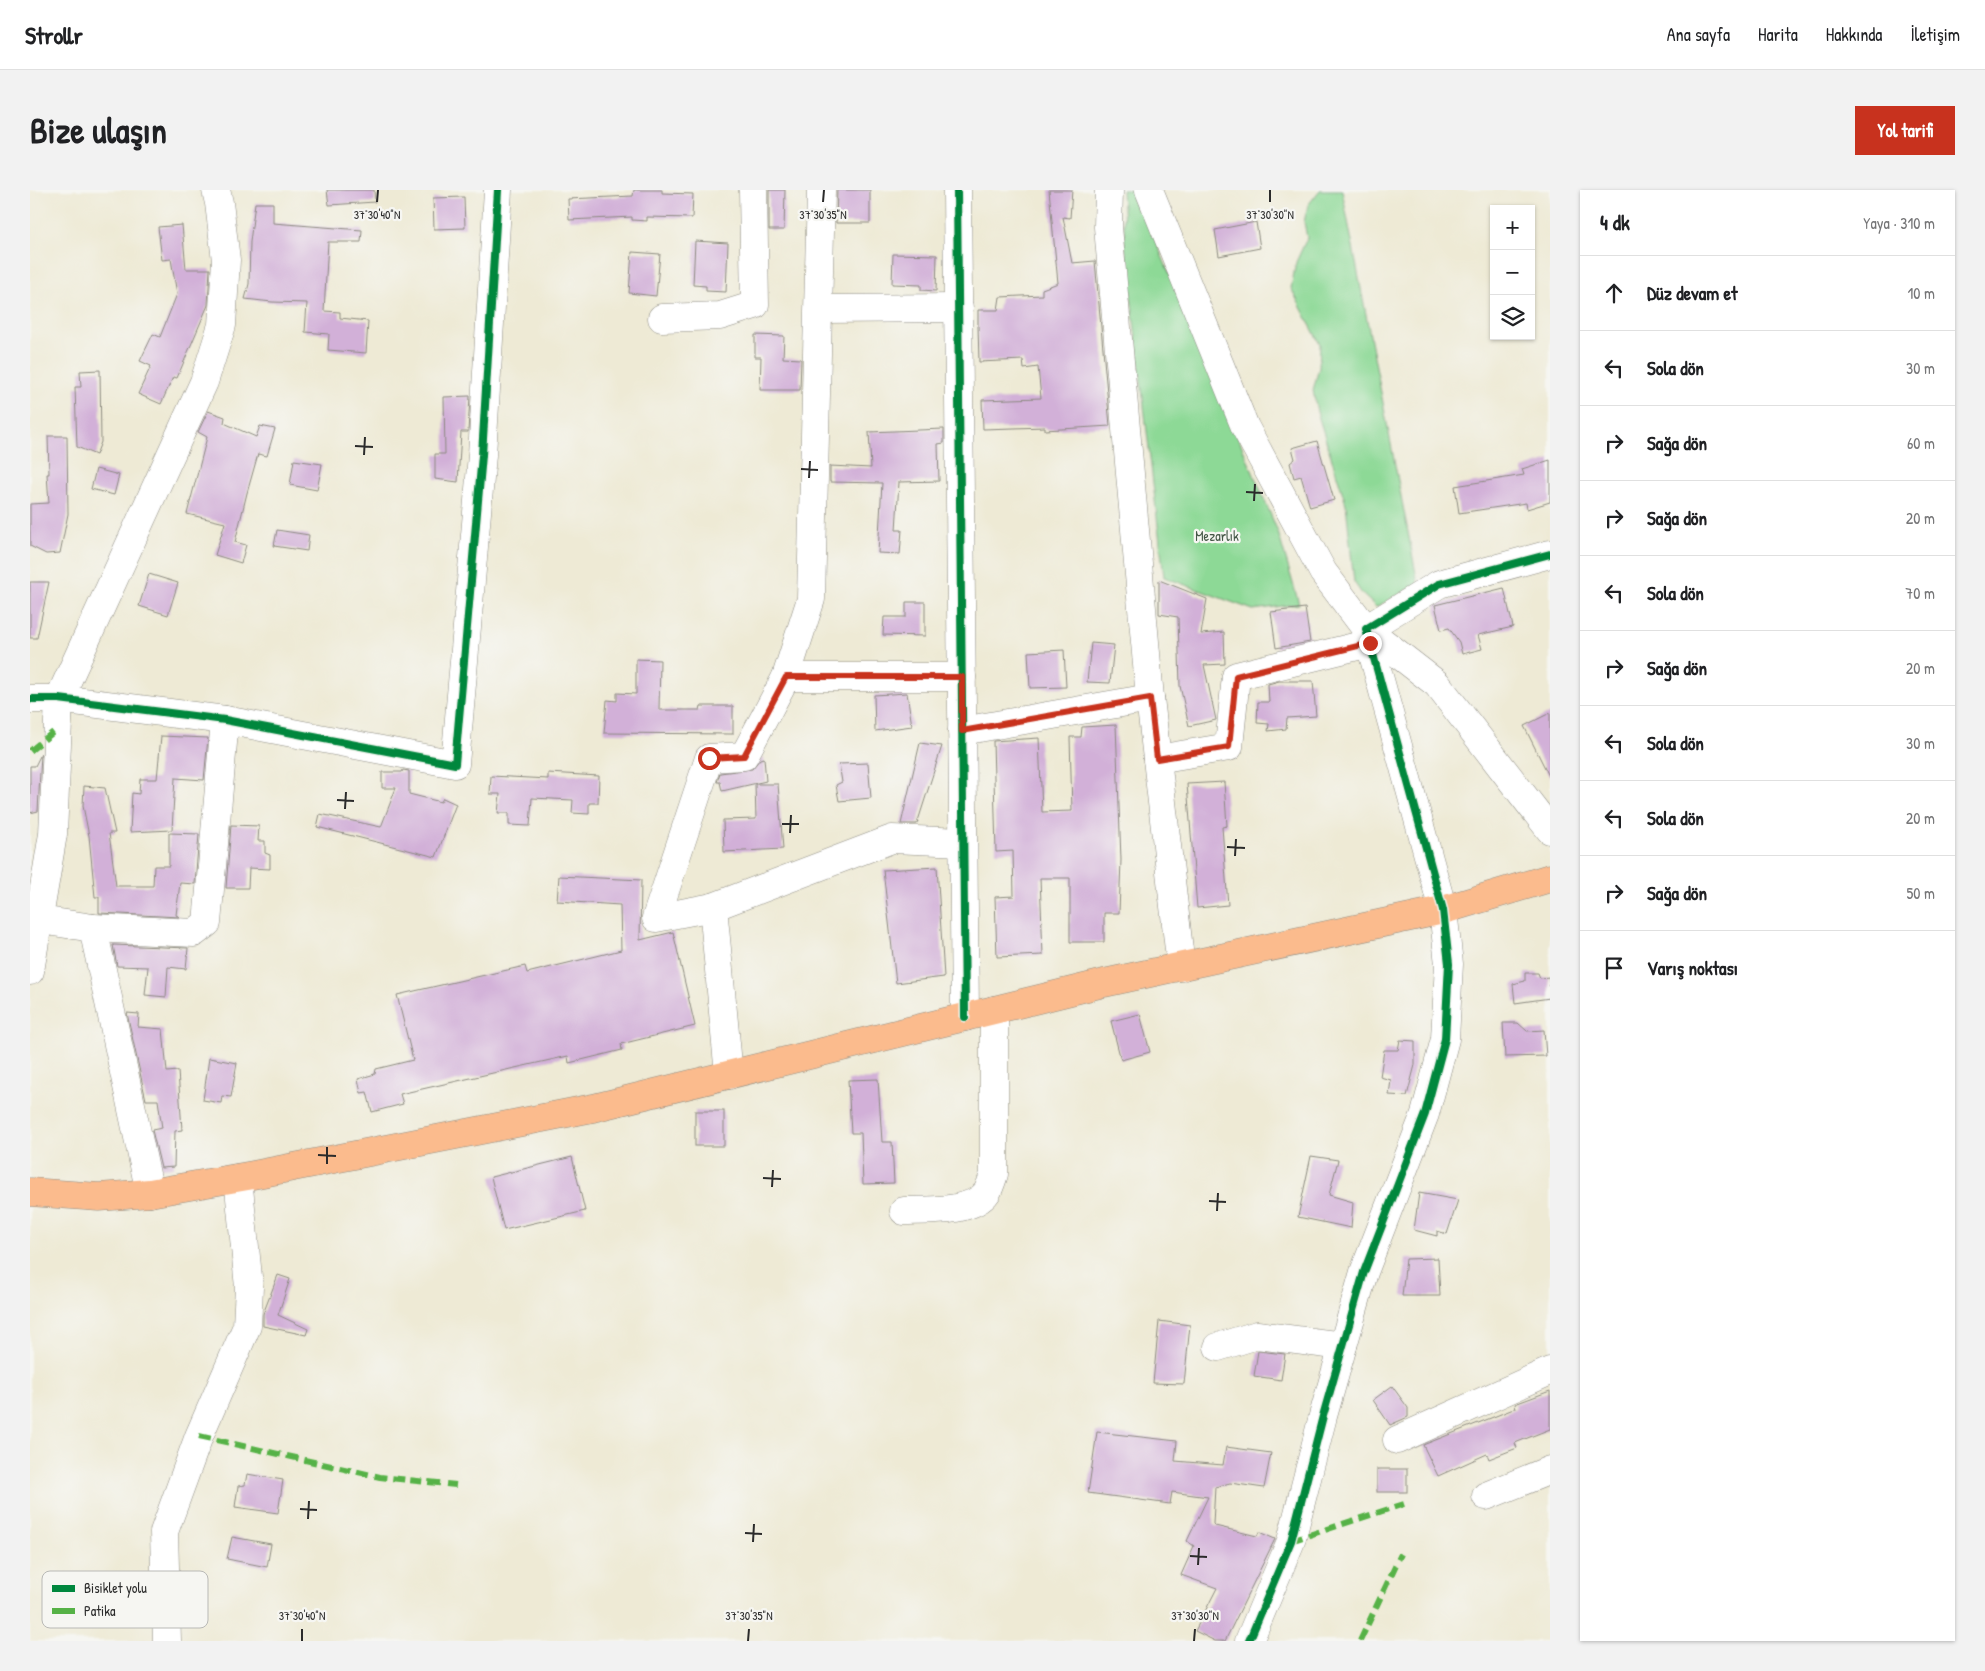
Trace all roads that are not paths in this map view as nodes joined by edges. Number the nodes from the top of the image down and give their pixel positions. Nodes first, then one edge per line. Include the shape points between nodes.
1 (216, 190) edge
2 (498, 190) edge
3 (753, 190) edge
4 (821, 190) edge
5 (957, 190) edge
6 (1110, 190) edge
7 (1150, 190) edge
8 (959, 308) junction
9 (819, 310) junction
10 (662, 318) dead end
11 (1550, 554) edge
12 (1368, 636) junction
13 (786, 677) junction
14 (962, 677) junction
15 (1150, 698) junction
16 (30, 699) edge
17 (59, 699) junction
18 (225, 720) junction
19 (962, 731) junction
20 (1157, 759) junction
21 (1550, 830) edge
22 (963, 842) junction
23 (1550, 878) edge
24 (712, 907) junction
25 (1444, 910) junction
26 (40, 920) junction
27 (93, 928) junction
28 (1181, 967) junction
29 (30, 968) edge
30 (994, 1010) junction
31 (965, 1017) junction
32 (729, 1075) junction
33 (238, 1178) junction
34 (30, 1192) edge
35 (150, 1193) junction
36 (904, 1211) dead end
37 (1343, 1346) junction
38 (1218, 1347) dead end
39 (1550, 1372) edge
40 (1397, 1440) dead end
41 (1550, 1470) edge
42 (1486, 1496) dead end
43 (165, 1571) edge
44 (167, 1628) edge
45 (167, 1641) edge
46 (1249, 1641) edge

1 - 17 street via 226,260 222,325 204,382
2 - 18 street via 482,455 455,764
3 - 10 street via 755,305 720,316
4 - 9 street
5 - 8 street
6 - 15 street via 1108,227
7 - 12 street via 1245,427 1323,572
8 - 9 street
8 - 14 street
9 - 13 street via 811,599
11 - 12 street via 1439,584
12 - 20 street via 1236,676 1229,747
12 - 21 street via 1437,684
12 - 25 street
13 - 14 street
13 - 24 street via 744,756 709,758 656,918
14 - 19 street
15 - 19 street
15 - 20 street
16 - 17 street
17 - 18 street
17 - 26 street via 53,834
18 - 27 street via 207,923 194,933
19 - 22 street
20 - 28 street
22 - 24 street via 892,839
22 - 31 street
23 - 25 main road
24 - 32 street
25 - 28 main road
25 - 37 street via 1449,964 1445,1039 1425,1114 1364,1272
26 - 27 street
26 - 29 street
27 - 35 street
28 - 30 main road
30 - 31 main road
30 - 36 street via 994,1174 986,1194 969,1205 945,1210
31 - 32 main road
32 - 33 main road via 593,1108
33 - 35 main road
33 - 43 street via 249,1287 247,1326 199,1436 164,1532
34 - 35 main road via 99,1197
37 - 38 street via 1257,1335
37 - 46 street via 1291,1541
39 - 40 street
41 - 42 street
44 - 45 street

